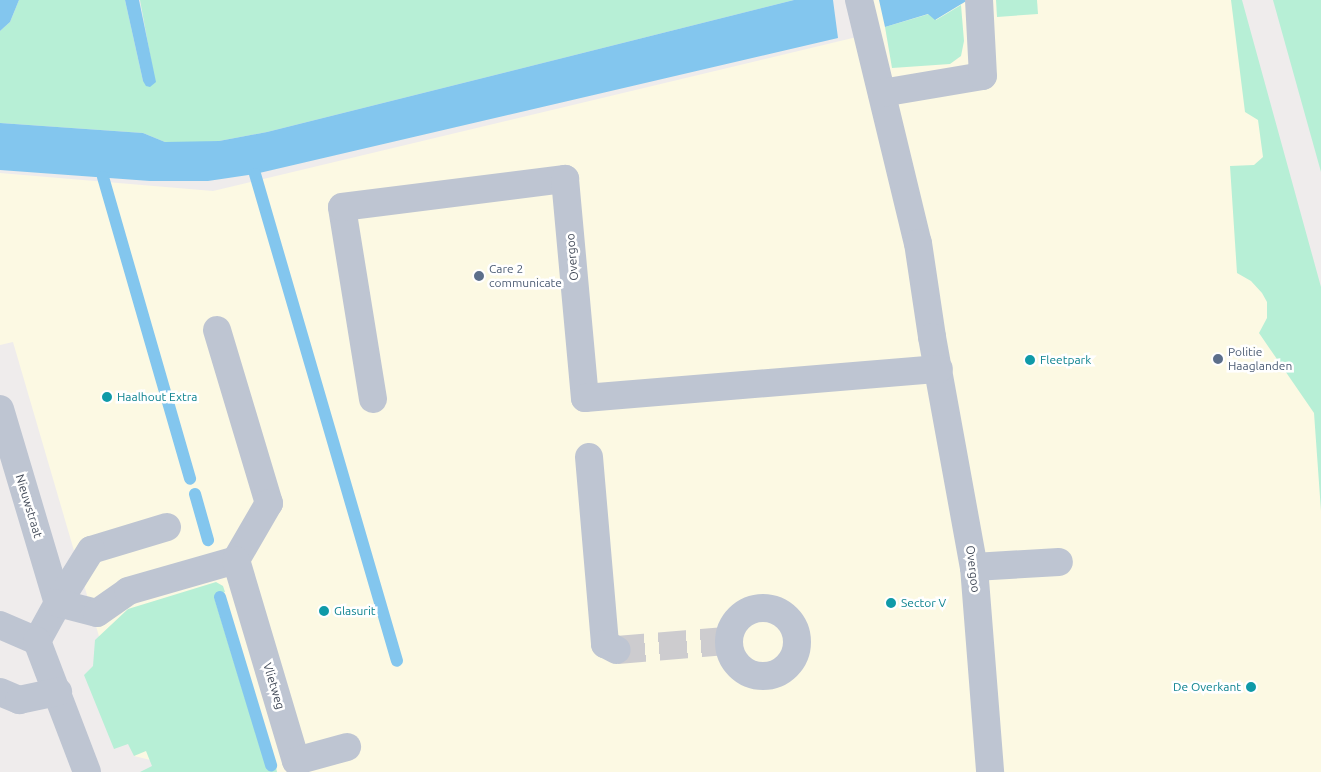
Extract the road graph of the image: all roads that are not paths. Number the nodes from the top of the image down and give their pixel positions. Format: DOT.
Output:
graph roads {
  1 [pos="859,0"];
  2 [pos="979,3"];
  3 [pos="882,93"];
  4 [pos="217,330"];
  5 [pos="939,369"];
  6 [pos="373,399"];
  7 [pos="0,409"];
  8 [pos="589,457"];
  9 [pos="167,527"];
  10 [pos="236,560"];
  11 [pos="1060,562"];
  12 [pos="974,566"];
  13 [pos="58,603"];
  14 [pos="0,625"];
  15 [pos="37,641"];
  16 [pos="617,650"];
  17 [pos="0,692"];
  18 [pos="58,692"];
  19 [pos="347,747"];
  20 [pos="87,772"];
  21 [pos="990,772"];
  1 -- 3 [label="street, Overgoo"];
  2 -- 3 [label="street"];
  3 -- 5 [label="street, Overgoo"];
  4 -- 10 [label="street"];
  5 -- 6 [label="street, Overgoo"];
  5 -- 12 [label="street, Overgoo"];
  7 -- 13 [label="street, Nieuwstraat"];
  8 -- 16 [label="street"];
  9 -- 13 [label="street"];
  10 -- 13 [label="street"];
  10 -- 19 [label="street, Vlietweg"];
  11 -- 12 [label="street"];
  12 -- 21 [label="street, Overgoo"];
  13 -- 15 [label="street"];
  14 -- 15 [label="street"];
  15 -- 18 [label="street"];
  17 -- 18 [label="street"];
  18 -- 20 [label="street"];
}
